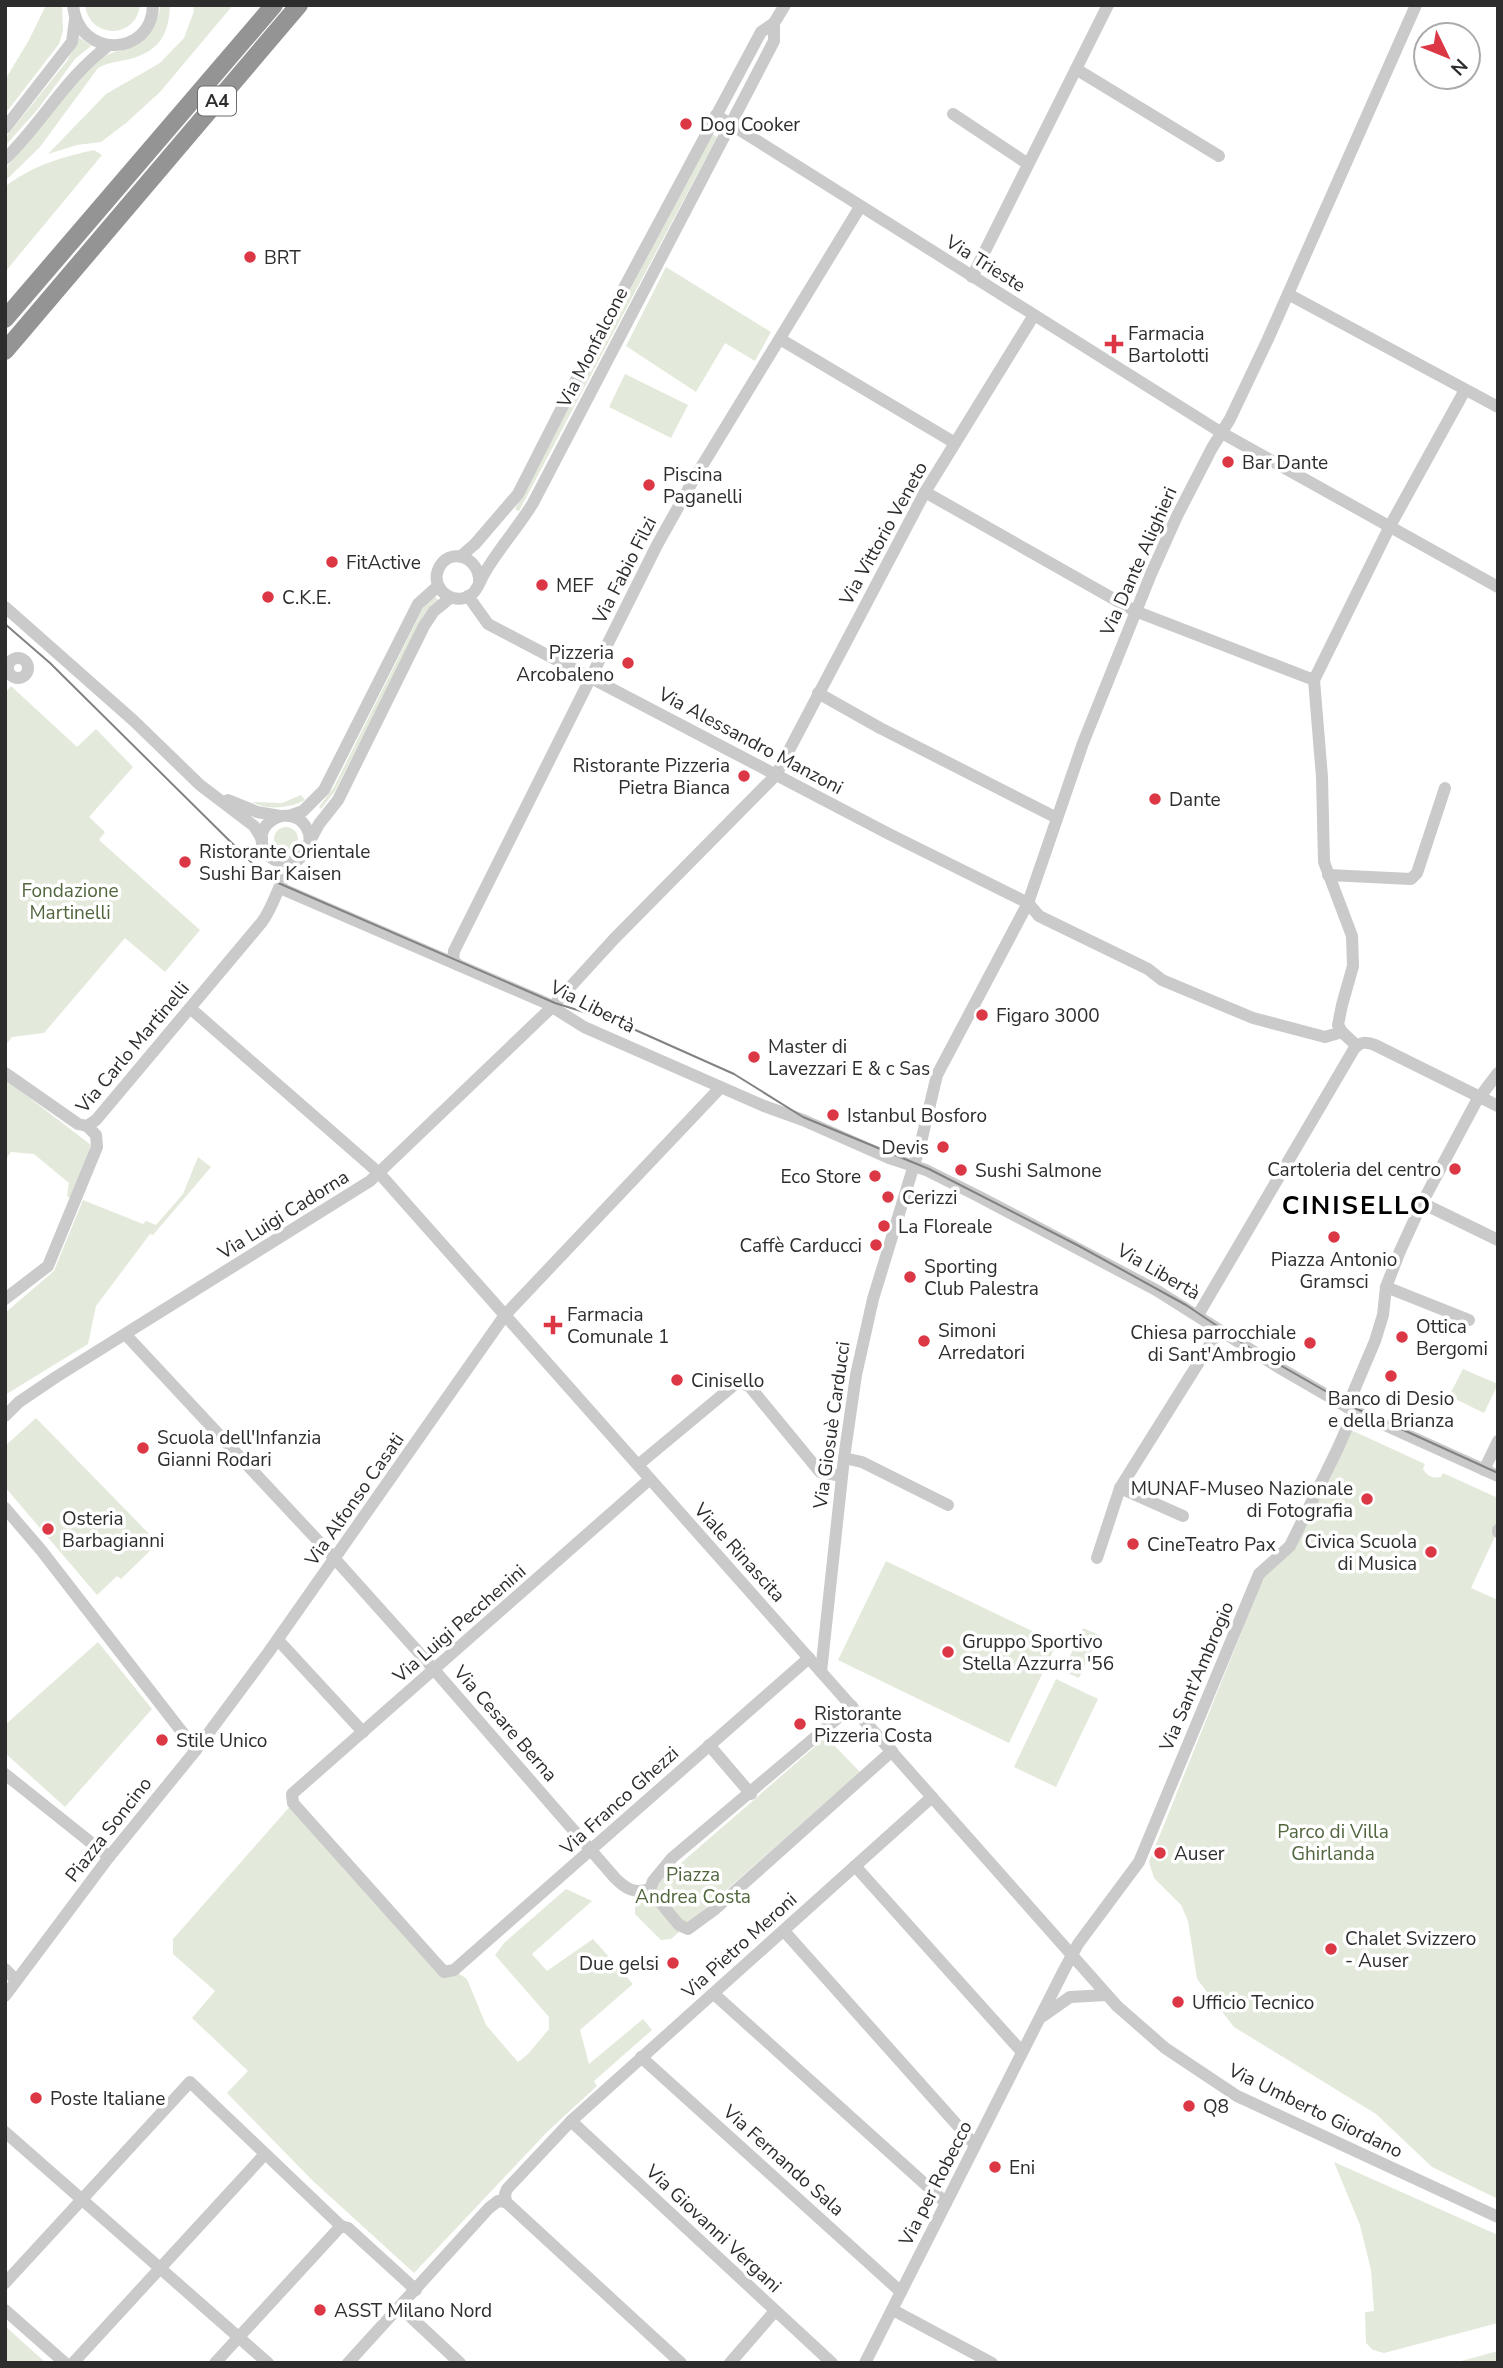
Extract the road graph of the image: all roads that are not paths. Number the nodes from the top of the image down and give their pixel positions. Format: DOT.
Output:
graph roads {
  1 [pos="153,5"];
  2 [pos="274,5"];
  3 [pos="299,5"];
  4 [pos="785,5"];
  5 [pos="1108,5"];
  6 [pos="1416,5"];
  7 [pos="74,12"];
  8 [pos="774,23"];
  9 [pos="108,46"];
  10 [pos="1076,69"];
  11 [pos="953,114"];
  12 [pos="716,115"];
  13 [pos="732,124"];
  14 [pos="5,128"];
  15 [pos="1219,156"];
  16 [pos="5,159"];
  17 [pos="1028,164"];
  18 [pos="860,207"];
  19 [pos="972,276"];
  20 [pos="1288,294"];
  21 [pos="1034,315"];
  22 [pos="5,319"];
  23 [pos="780,339"];
  24 [pos="5,351"];
  25 [pos="1465,390"];
  26 [pos="1498,407"];
  27 [pos="1222,433"];
  28 [pos="956,443"];
  29 [pos="925,492"];
  30 [pos="1390,526"];
  31 [pos="461,556"];
  32 [pos="479,583"];
  33 [pos="438,586"];
  34 [pos="1498,587"];
  35 [pos="468,596"];
  36 [pos="450,598"];
  37 [pos="5,607"];
  38 [pos="1135,611"];
  39 [pos="591,679"];
  40 [pos="1314,680"];
  41 [pos="818,693"];
  42 [pos="776,775"];
  43 [pos="1445,788"];
  44 [pos="205,789"];
  45 [pos="284,816"];
  46 [pos="1057,818"];
  47 [pos="262,839"];
  48 [pos="309,847"];
  49 [pos="298,860"];
  50 [pos="1328,875"];
  51 [pos="280,888"];
  52 [pos="1028,903"];
  53 [pos="458,965"];
  54 [pos="552,1006"];
  55 [pos="190,1008"];
  56 [pos="1342,1032"];
  57 [pos="1357,1046"];
  58 [pos="5,1073"];
  59 [pos="1498,1073"];
  60 [pos="720,1088"];
  61 [pos="1480,1097"];
  62 [pos="1498,1106"];
  63 [pos="87,1126"];
  64 [pos="913,1166"];
  65 [pos="379,1173"];
  66 [pos="1422,1203"];
  67 [pos="1498,1240"];
  68 [pos="1386,1287"];
  69 [pos="5,1299"];
  70 [pos="505,1315"];
  71 [pos="1198,1315"];
  72 [pos="1469,1320"];
  73 [pos="1219,1330"];
  74 [pos="126,1335"];
  75 [pos="19,1402"];
  76 [pos="5,1409"];
  77 [pos="1351,1409"];
  78 [pos="5,1416"];
  79 [pos="1498,1441"];
  80 [pos="844,1458"];
  81 [pos="638,1465"];
  82 [pos="1484,1470"];
  83 [pos="842,1476"];
  84 [pos="1498,1476"];
  85 [pos="650,1479"];
  86 [pos="1120,1488"];
  87 [pos="948,1505"];
  88 [pos="5,1508"];
  89 [pos="1183,1516"];
  90 [pos="1097,1558"];
  91 [pos="335,1559"];
  92 [pos="278,1640"];
  93 [pos="809,1658"];
  94 [pos="435,1670"];
  95 [pos="821,1671"];
  96 [pos="231,1703"];
  97 [pos="852,1706"];
  98 [pos="363,1732"];
  99 [pos="709,1745"];
  100 [pos="196,1750"];
  101 [pos="892,1751"];
  102 [pos="5,1774"];
  103 [pos="751,1794"];
  104 [pos="932,1797"];
  105 [pos="591,1851"];
  106 [pos="109,1857"];
  107 [pos="855,1866"];
  108 [pos="650,1889"];
  109 [pos="783,1931"];
  110 [pos="1072,1956"];
  111 [pos="5,1969"];
  112 [pos="454,1970"];
  113 [pos="16,1980"];
  114 [pos="713,1994"];
  115 [pos="1107,1995"];
  116 [pos="5,1996"];
  117 [pos="1038,2020"];
  118 [pos="1022,2052"];
  119 [pos="641,2057"];
  120 [pos="571,2121"];
  121 [pos="5,2132"];
  122 [pos="975,2145"];
  123 [pos="265,2154"];
  124 [pos="83,2199"];
  125 [pos="506,2202"];
  126 [pos="946,2203"];
  127 [pos="1498,2217"];
  128 [pos="341,2226"];
  129 [pos="161,2268"];
  130 [pos="5,2283"];
  131 [pos="416,2290"];
  132 [pos="901,2292"];
  133 [pos="400,2307"];
  134 [pos="893,2309"];
  135 [pos="5,2310"];
  136 [pos="775,2311"];
  137 [pos="239,2337"];
  138 [pos="65,2363"];
  139 [pos="73,2363"];
  140 [pos="215,2363"];
  141 [pos="268,2363"];
  142 [pos="348,2363"];
  143 [pos="460,2363"];
  144 [pos="681,2363"];
  145 [pos="730,2363"];
  146 [pos="832,2363"];
  147 [pos="865,2363"];
  148 [pos="992,2363"];
  1 -- 9 [label="street"];
  2 -- 22 [label="highway, A4"];
  3 -- 24 [label="highway, A4"];
  4 -- 8 [label="street"];
  5 -- 10 [label="street"];
  6 -- 20 [label="street, Via Dante Alighieri"];
  7 -- 9 [label="street"];
  7 -- 14 [label="street"];
  8 -- 12 [label="street, Via Monfalcone"];
  8 -- 13 [label="street, Via Monfalcone"];
  9 -- 16 [label="street"];
  10 -- 15 [label="street"];
  10 -- 17 [label="street"];
  11 -- 17 [label="street"];
  12 -- 13 [label="street, Via Trieste"];
  12 -- 31 [label="street, Via Monfalcone"];
  13 -- 18 [label="street, Via Trieste"];
  13 -- 32 [label="street, Via Monfalcone"];
  17 -- 19 [label="street"];
  18 -- 19 [label="street, Via Trieste"];
  18 -- 23 [label="street, Via Fabio Filzi"];
  19 -- 21 [label="street, Via Trieste"];
  20 -- 25 [label="street"];
  20 -- 27 [label="street, Via Dante Alighieri"];
  21 -- 27 [label="street, Via Trieste"];
  21 -- 28 [label="street, Via Vittorio Veneto"];
  23 -- 28 [label="street"];
  23 -- 39 [label="street, Via Fabio Filzi"];
  25 -- 26 [label="street"];
  25 -- 30 [label="street"];
  27 -- 30 [label="street, Via Trieste"];
  27 -- 38 [label="street, Via Dante Alighieri"];
  28 -- 29 [label="street, Via Vittorio Veneto"];
  29 -- 38 [label="street"];
  29 -- 41 [label="street, Via Vittorio Veneto"];
  30 -- 34 [label="street, Via Trieste"];
  30 -- 40 [label="street"];
  31 -- 32 [label="street"];
  31 -- 33 [label="street"];
  32 -- 35 [label="street"];
  33 -- 36 [label="street"];
  33 -- 45 [label="street"];
  35 -- 36 [label="street"];
  35 -- 39 [label="street, Via Alessandro Manzoni"];
  36 -- 48 [label="street"];
  37 -- 44 [label="street"];
  38 -- 40 [label="street"];
  38 -- 46 [label="street, Via Dante Alighieri"];
  39 -- 42 [label="street, Via Alessandro Manzoni"];
  39 -- 53 [label="street, Via Fabio Filzi"];
  40 -- 50 [label="street"];
  41 -- 42 [label="street, Via Vittorio Veneto"];
  41 -- 46 [label="street"];
  42 -- 52 [label="street, Via Alessandro Manzoni"];
  42 -- 54 [label="street, Via Luigi Cadorna"];
  43 -- 50 [label="street"];
  44 -- 45 [label="street"];
  44 -- 47 [label="street"];
  45 -- 47 [label="street"];
  45 -- 48 [label="street"];
  46 -- 52 [label="street, Via Dante Alighieri"];
  47 -- 49 [label="street"];
  48 -- 49 [label="street"];
  49 -- 51 [label="street, Via Carlo Martinelli"];
  50 -- 56 [label="street"];
  51 -- 53 [label="street, Via Libertà"];
  51 -- 55 [label="street, Via Carlo Martinelli"];
  52 -- 56 [label="street, Via Alessandro Manzoni"];
  52 -- 64 [label="street, Via Dante Alighieri"];
  53 -- 54 [label="street, Via Libertà"];
  54 -- 60 [label="street, Via Libertà"];
  54 -- 65 [label="street, Via Luigi Cadorna"];
  55 -- 63 [label="street, Via Carlo Martinelli"];
  55 -- 65 [label="street, Viale Rinascita"];
  56 -- 57 [label="street"];
  57 -- 61 [label="street"];
  57 -- 71 [label="street"];
  58 -- 63 [label="street"];
  59 -- 61 [label="street"];
  60 -- 64 [label="street, Via Libertà"];
  60 -- 70 [label="street, Via Alfonso Casati"];
  61 -- 62 [label="street"];
  61 -- 66 [label="street"];
  63 -- 69 [label="street, Via Carlo Martinelli"];
  64 -- 71 [label="street, Via Libertà"];
  64 -- 80 [label="street, Via Giosuè Carducci"];
  65 -- 70 [label="street, Viale Rinascita"];
  65 -- 74 [label="street, Via Luigi Cadorna"];
  66 -- 67 [label="street"];
  66 -- 68 [label="street"];
  68 -- 72 [label="street"];
  68 -- 77 [label="street, Via Sant'Ambrogio"];
  70 -- 81 [label="street, Viale Rinascita"];
  70 -- 91 [label="street, Via Alfonso Casati"];
  71 -- 73 [label="street, Via Libertà"];
  73 -- 77 [label="street, Via Libertà"];
  73 -- 86 [label="street"];
  74 -- 75 [label="street, Via Luigi Cadorna"];
  74 -- 91 [label="street, Via Cesare Berna"];
  75 -- 76 [label="street"];
  75 -- 78 [label="street, Via Luigi Cadorna"];
  77 -- 82 [label="street, Via Libertà"];
  77 -- 110 [label="street, Via Sant'Ambrogio"];
  79 -- 82 [label="street"];
  80 -- 83 [label="street, Via Giosuè Carducci"];
  80 -- 87 [label="street"];
  81 -- 83 [label="street"];
  81 -- 85 [label="street, Viale Rinascita"];
  82 -- 84 [label="street, Via Libertà"];
  83 -- 95 [label="street, Via Giosuè Carducci"];
  85 -- 93 [label="street, Viale Rinascita"];
  85 -- 94 [label="street, Via Luigi Pecchenini"];
  86 -- 89 [label="street"];
  86 -- 90 [label="street"];
  88 -- 100 [label="street"];
  91 -- 92 [label="street, Via Alfonso Casati"];
  91 -- 94 [label="street, Via Cesare Berna"];
  92 -- 96 [label="street, Via Alfonso Casati"];
  92 -- 98 [label="street"];
  93 -- 95 [label="street, Viale Rinascita"];
  93 -- 99 [label="street, Via Franco Ghezzi"];
  94 -- 98 [label="street, Via Luigi Pecchenini"];
  94 -- 105 [label="street, Via Cesare Berna"];
  95 -- 97 [label="street, Viale Rinascita"];
  96 -- 100 [label="street, Piazza Soncino"];
  97 -- 101 [label="street, Viale Rinascita"];
  97 -- 103 [label="street"];
  98 -- 112 [label="street, Via Luigi Pecchenini"];
  99 -- 103 [label="street"];
  99 -- 105 [label="street, Via Franco Ghezzi"];
  100 -- 106 [label="street, Piazza Soncino"];
  101 -- 104 [label="street, Viale Rinascita"];
  101 -- 108 [label="street"];
  102 -- 106 [label="street"];
  103 -- 108 [label="street"];
  104 -- 107 [label="street, Via Pietro Meroni"];
  104 -- 110 [label="street, Viale Rinascita"];
  105 -- 108 [label="street"];
  105 -- 112 [label="street, Via Franco Ghezzi"];
  106 -- 113 [label="street, Piazza Soncino"];
  107 -- 109 [label="street, Via Pietro Meroni"];
  107 -- 118 [label="street"];
  109 -- 114 [label="street, Via Pietro Meroni"];
  109 -- 122 [label="street"];
  110 -- 115 [label="street, Via Umberto Giordano"];
  110 -- 117 [label="street, Via per Robecco"];
  111 -- 113 [label="street"];
  113 -- 116 [label="street, Piazza Soncino"];
  114 -- 119 [label="street, Via Pietro Meroni"];
  114 -- 126 [label="street"];
  115 -- 117 [label="street, Via per Robecco"];
  115 -- 127 [label="street, Via Umberto Giordano"];
  117 -- 118 [label="street, Via per Robecco"];
  118 -- 122 [label="street, Via per Robecco"];
  119 -- 120 [label="street, Via Pietro Meroni"];
  119 -- 132 [label="street, Via Fernando Sala"];
  120 -- 125 [label="street, Via Pietro Meroni"];
  120 -- 136 [label="street, Via Giovanni Vergani"];
  121 -- 124 [label="street"];
  122 -- 126 [label="street, Via per Robecco"];
  123 -- 124 [label="street"];
  123 -- 128 [label="street"];
  123 -- 129 [label="street"];
  124 -- 129 [label="street"];
  124 -- 130 [label="street"];
  125 -- 131 [label="street"];
  125 -- 144 [label="street"];
  126 -- 132 [label="street, Via per Robecco"];
  128 -- 131 [label="street"];
  128 -- 137 [label="street"];
  129 -- 137 [label="street"];
  129 -- 139 [label="street"];
  131 -- 133 [label="street"];
  132 -- 134 [label="street, Via per Robecco"];
  133 -- 142 [label="street"];
  133 -- 143 [label="street"];
  134 -- 147 [label="street, Via per Robecco"];
  134 -- 148 [label="street"];
  135 -- 138 [label="street"];
  136 -- 145 [label="street"];
  136 -- 146 [label="street, Via Giovanni Vergani"];
  137 -- 140 [label="street"];
  137 -- 141 [label="street"];
}
